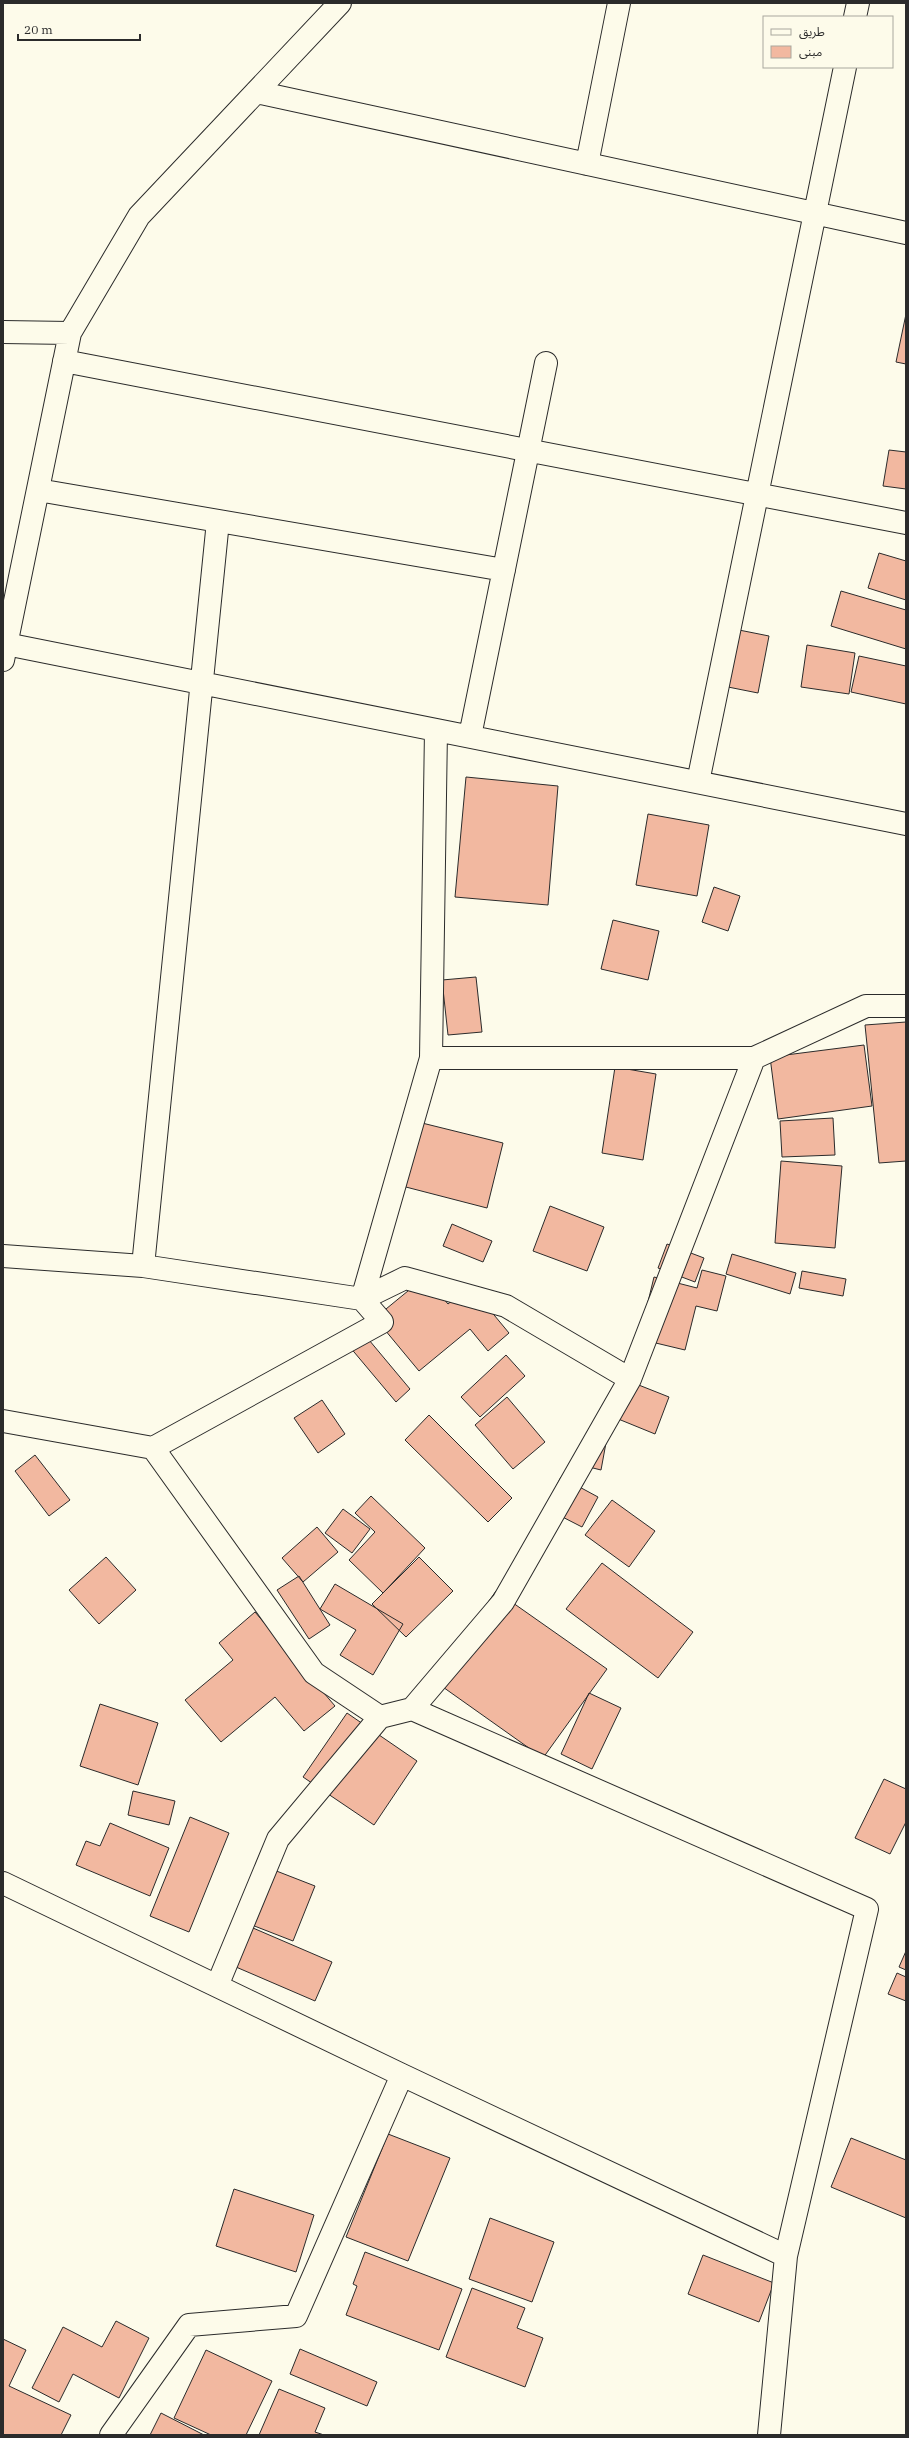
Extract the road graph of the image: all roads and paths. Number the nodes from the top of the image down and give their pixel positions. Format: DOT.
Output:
graph roads {
  1 [pos="340,3"];
  2 [pos="619,3"];
  3 [pos="858,3"];
  4 [pos="855,16"];
  5 [pos="845,68"];
  6 [pos="256,92"];
  7 [pos="587,164"];
  8 [pos="815,214"];
  9 [pos="906,233"];
  10 [pos="3,332"];
  11 [pos="70,333"];
  12 [pos="64,361"];
  13 [pos="546,363"];
  14 [pos="528,450"];
  15 [pos="38,490"];
  16 [pos="757,494"];
  17 [pos="218,521"];
  18 [pos="906,523"];
  19 [pos="504,570"];
  20 [pos="5,652"];
  21 [pos="200,683"];
  22 [pos="436,730"];
  23 [pos="470,736"];
  24 [pos="698,782"];
  25 [pos="906,824"];
  26 [pos="906,1006"];
  27 [pos="431,1058"];
  28 [pos="754,1058"];
  29 [pos="3,1256"];
  30 [pos="143,1266"];
  31 [pos="362,1299"];
  32 [pos="630,1379"];
  33 [pos="3,1421"];
  34 [pos="153,1448"];
  35 [pos="412,1709"];
  36 [pos="380,1717"];
  37 [pos="3,1883"];
  38 [pos="217,1986"];
  39 [pos="402,2075"];
  40 [pos="786,2256"];
  41 [pos="111,2435"];
  42 [pos="769,2435"];
  1 -- 6 [label="street"];
  2 -- 7 [label="street"];
  3 -- 4 [label="street"];
  5 -- 8 [label="street"];
  6 -- 7 [label="street"];
  6 -- 11 [label="street"];
  7 -- 8 [label="street"];
  8 -- 9 [label="street"];
  8 -- 16 [label="street"];
  10 -- 11 [label="street"];
  11 -- 12 [label="street"];
  12 -- 14 [label="street"];
  12 -- 15 [label="street"];
  13 -- 14 [label="street"];
  14 -- 16 [label="street"];
  14 -- 19 [label="street"];
  15 -- 17 [label="street"];
  15 -- 20 [label="street"];
  16 -- 18 [label="street"];
  16 -- 24 [label="street"];
  17 -- 19 [label="street"];
  17 -- 21 [label="street"];
  19 -- 23 [label="street"];
  20 -- 21 [label="street"];
  21 -- 22 [label="street"];
  21 -- 30 [label="street"];
  22 -- 23 [label="street"];
  22 -- 27 [label="street"];
  23 -- 24 [label="street"];
  24 -- 25 [label="street"];
  26 -- 28 [label="street"];
  27 -- 28 [label="street"];
  27 -- 31 [label="street"];
  28 -- 32 [label="street"];
  29 -- 30 [label="street"];
  30 -- 31 [label="street"];
  31 -- 32 [label="street"];
  31 -- 34 [label="street"];
  32 -- 35 [label="street"];
  33 -- 34 [label="street"];
  34 -- 36 [label="street"];
  35 -- 36 [label="street"];
  35 -- 40 [label="street"];
  36 -- 38 [label="street"];
  37 -- 38 [label="street"];
  38 -- 39 [label="street"];
  39 -- 40 [label="street"];
  39 -- 41 [label="street"];
  40 -- 42 [label="street"];
}
